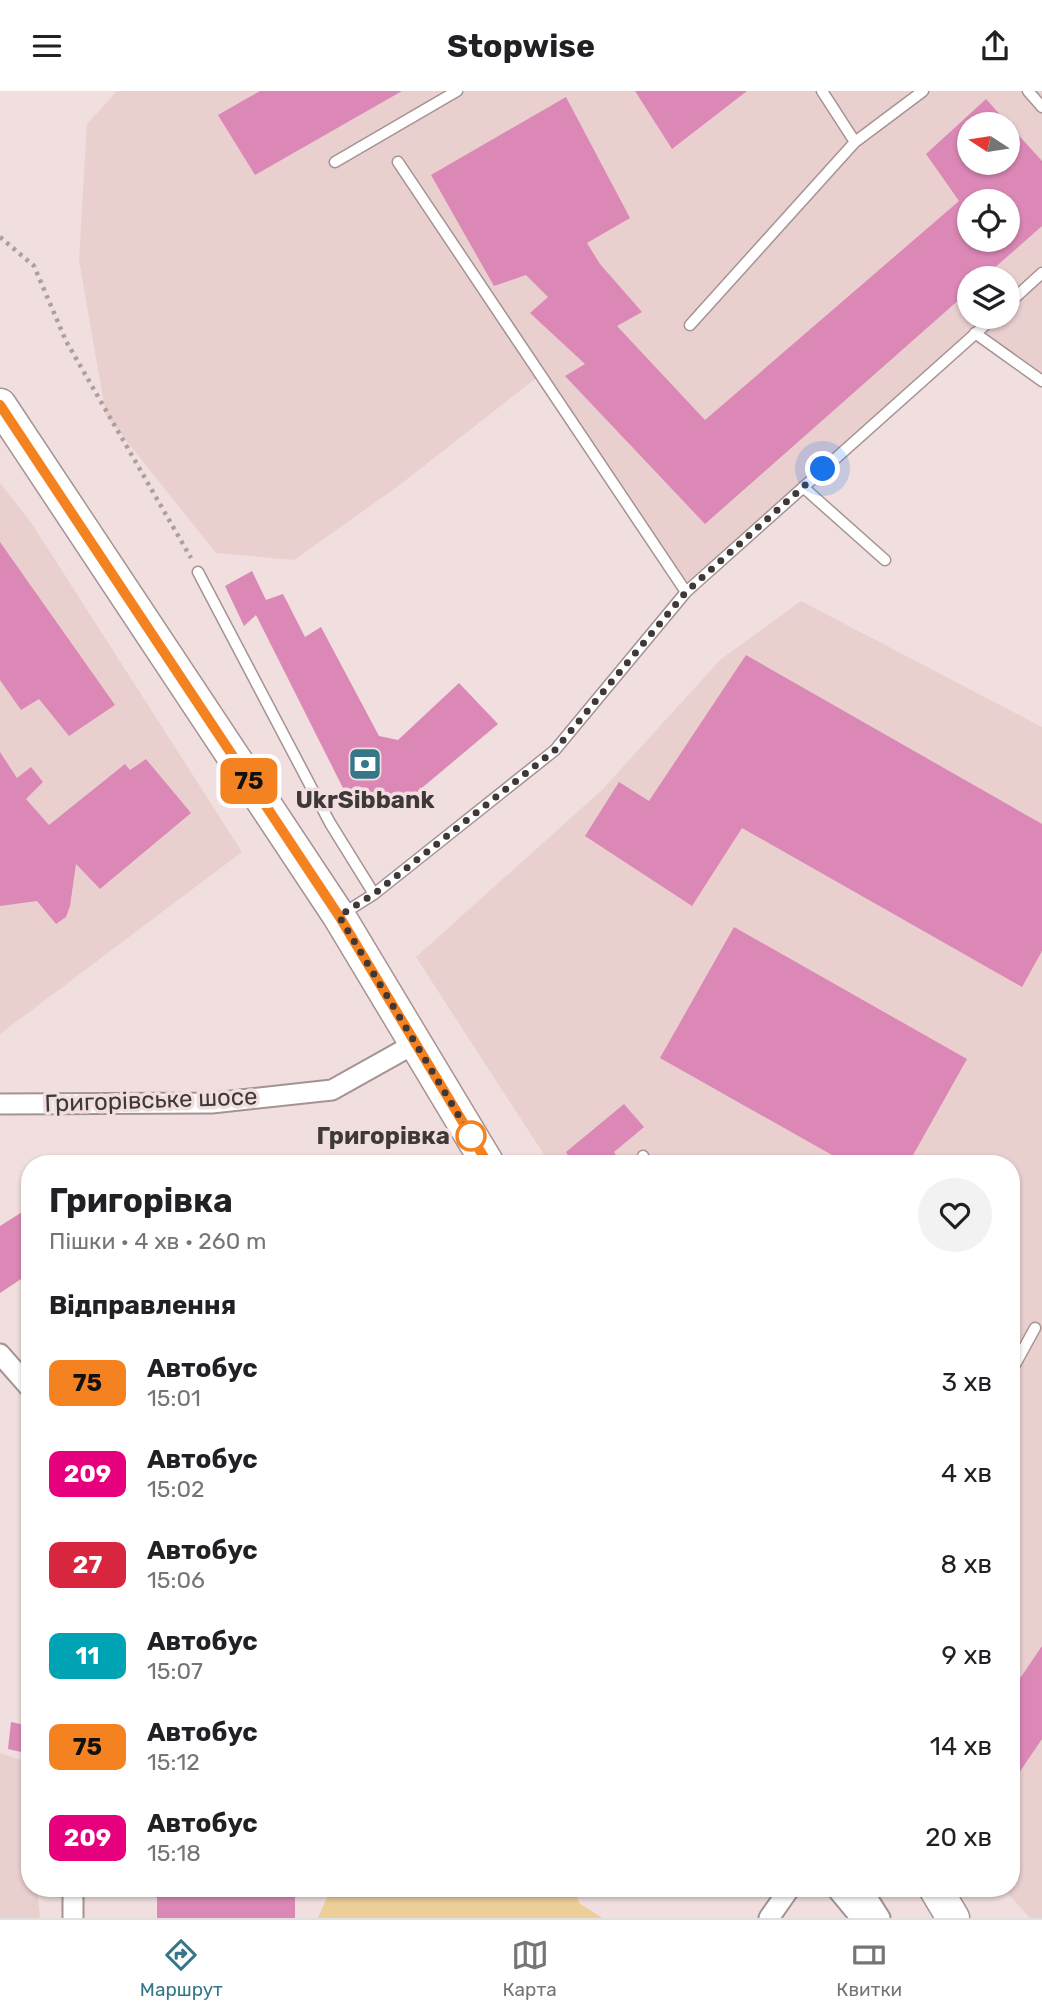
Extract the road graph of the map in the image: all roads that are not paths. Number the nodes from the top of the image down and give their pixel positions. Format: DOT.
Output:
graph roads {
  1 [pos="457,91"];
  2 [pos="822,91"];
  3 [pos="923,91"];
  4 [pos="1028,91"];
  5 [pos="1040,102"];
  6 [pos="855,142"];
  7 [pos="335,162"];
  8 [pos="398,162"];
  9 [pos="1042,273"];
  10 [pos="1020,293"];
  11 [pos="690,325"];
  12 [pos="980,329"];
  13 [pos="975,333"];
  14 [pos="1042,381"];
  15 [pos="0,405"];
  16 [pos="803,487"];
  17 [pos="885,560"];
  18 [pos="198,572"];
  19 [pos="686,592"];
  20 [pos="374,894"];
  21 [pos="339,916"];
  22 [pos="416,1043"];
  23 [pos="0,1104"];
  24 [pos="483,1155"];
  25 [pos="1035,1328"];
  26 [pos="0,1355"];
  27 [pos="1020,1355"];
  28 [pos="21,1378"];
  29 [pos="73,1897"];
  30 [pos="784,1897"];
  31 [pos="844,1897"];
  32 [pos="867,1897"];
  33 [pos="940,1897"];
  34 [pos="73,1918"];
  35 [pos="769,1918"];
  36 [pos="861,1918"];
  37 [pos="880,1918"];
  38 [pos="953,1918"];
  1 -- 7 [label="lane"];
  2 -- 6 [label="lane"];
  3 -- 6 [label="lane"];
  4 -- 5 [label="lane"];
  6 -- 11 [label="lane"];
  8 -- 19 [label="lane"];
  9 -- 10 [label="lane"];
  12 -- 13 [label="lane"];
  13 -- 14 [label="lane"];
  13 -- 16 [label="lane"];
  15 -- 21 [label="main road"];
  16 -- 17 [label="lane"];
  16 -- 19 [label="lane"];
  18 -- 20 [label="lane"];
  19 -- 20 [label="lane"];
  20 -- 21 [label="lane"];
  21 -- 22 [label="main road"];
  22 -- 23 [label="street, Григорівське шосе"];
  22 -- 24 [label="main road"];
  25 -- 27 [label="lane"];
  26 -- 28 [label="street"];
  29 -- 34 [label="street"];
  30 -- 35 [label="street"];
  31 -- 36 [label="street"];
  32 -- 37 [label="street"];
  33 -- 38 [label="main road"];
}
